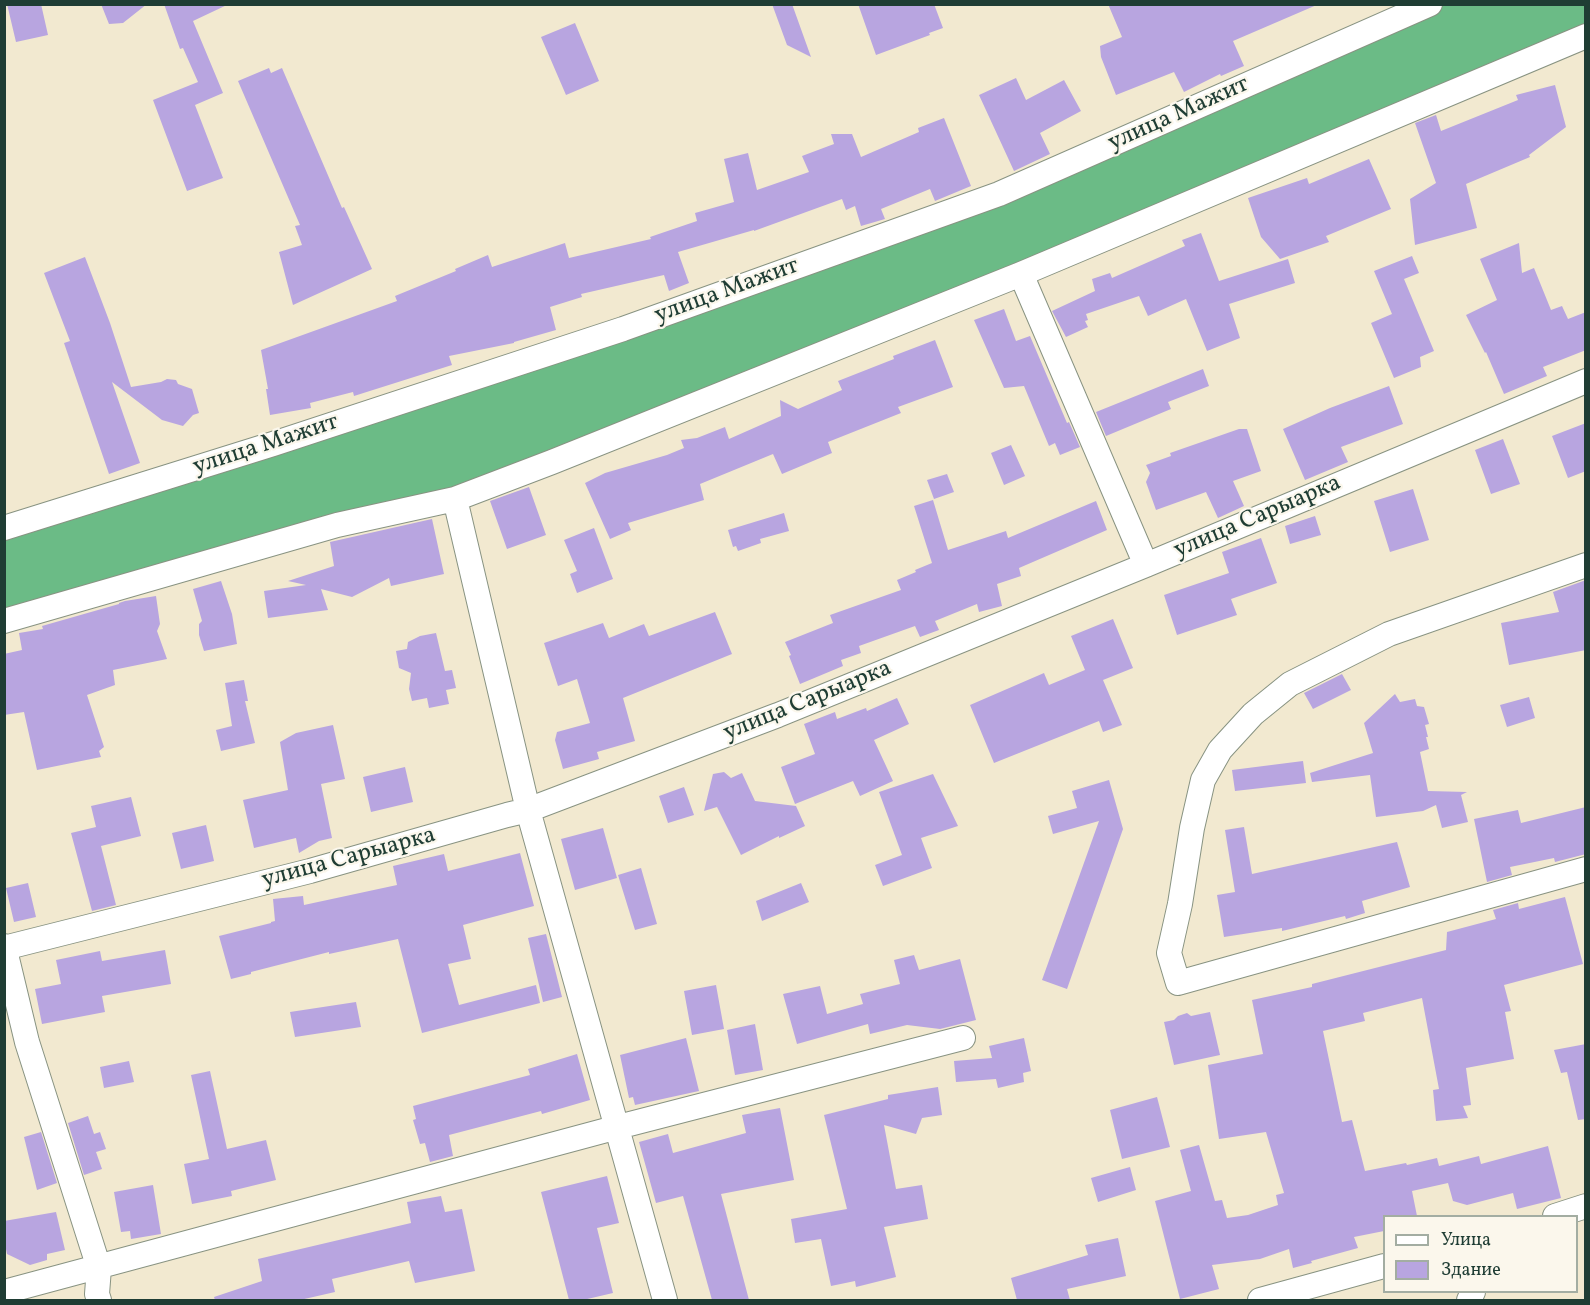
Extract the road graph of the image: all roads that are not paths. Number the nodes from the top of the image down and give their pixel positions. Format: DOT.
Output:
graph roads {
  1 [pos="1430,4"];
  2 [pos="1586,36"];
  3 [pos="1021,274"];
  4 [pos="1586,381"];
  5 [pos="455,499"];
  6 [pos="4,528"];
  7 [pos="1146,565"];
  8 [pos="1586,565"];
  9 [pos="4,621"];
  10 [pos="528,810"];
  11 [pos="1586,869"];
  12 [pos="5,947"];
  13 [pos="963,1038"];
  14 [pos="618,1127"];
  15 [pos="1586,1206"];
  16 [pos="1558,1215"];
  17 [pos="1383,1266"];
  18 [pos="99,1268"];
  19 [pos="4,1292"];
  20 [pos="99,1300"];
  21 [pos="665,1300"];
  22 [pos="1260,1300"];
  1 -- 6 [label="street, улица Мажит"];
  2 -- 3 [label="street"];
  3 -- 5 [label="street"];
  3 -- 7 [label="street"];
  4 -- 7 [label="street, улица Сарыарка"];
  5 -- 9 [label="street"];
  5 -- 10 [label="street"];
  7 -- 10 [label="street, улица Сарыарка"];
  8 -- 11 [label="street"];
  10 -- 12 [label="street, улица Сарыарка"];
  10 -- 14 [label="street"];
  12 -- 18 [label="street"];
  13 -- 14 [label="street"];
  14 -- 18 [label="street"];
  14 -- 21 [label="street"];
  15 -- 16 [label="street"];
  17 -- 22 [label="street"];
  18 -- 19 [label="street"];
  18 -- 20 [label="street"];
}
